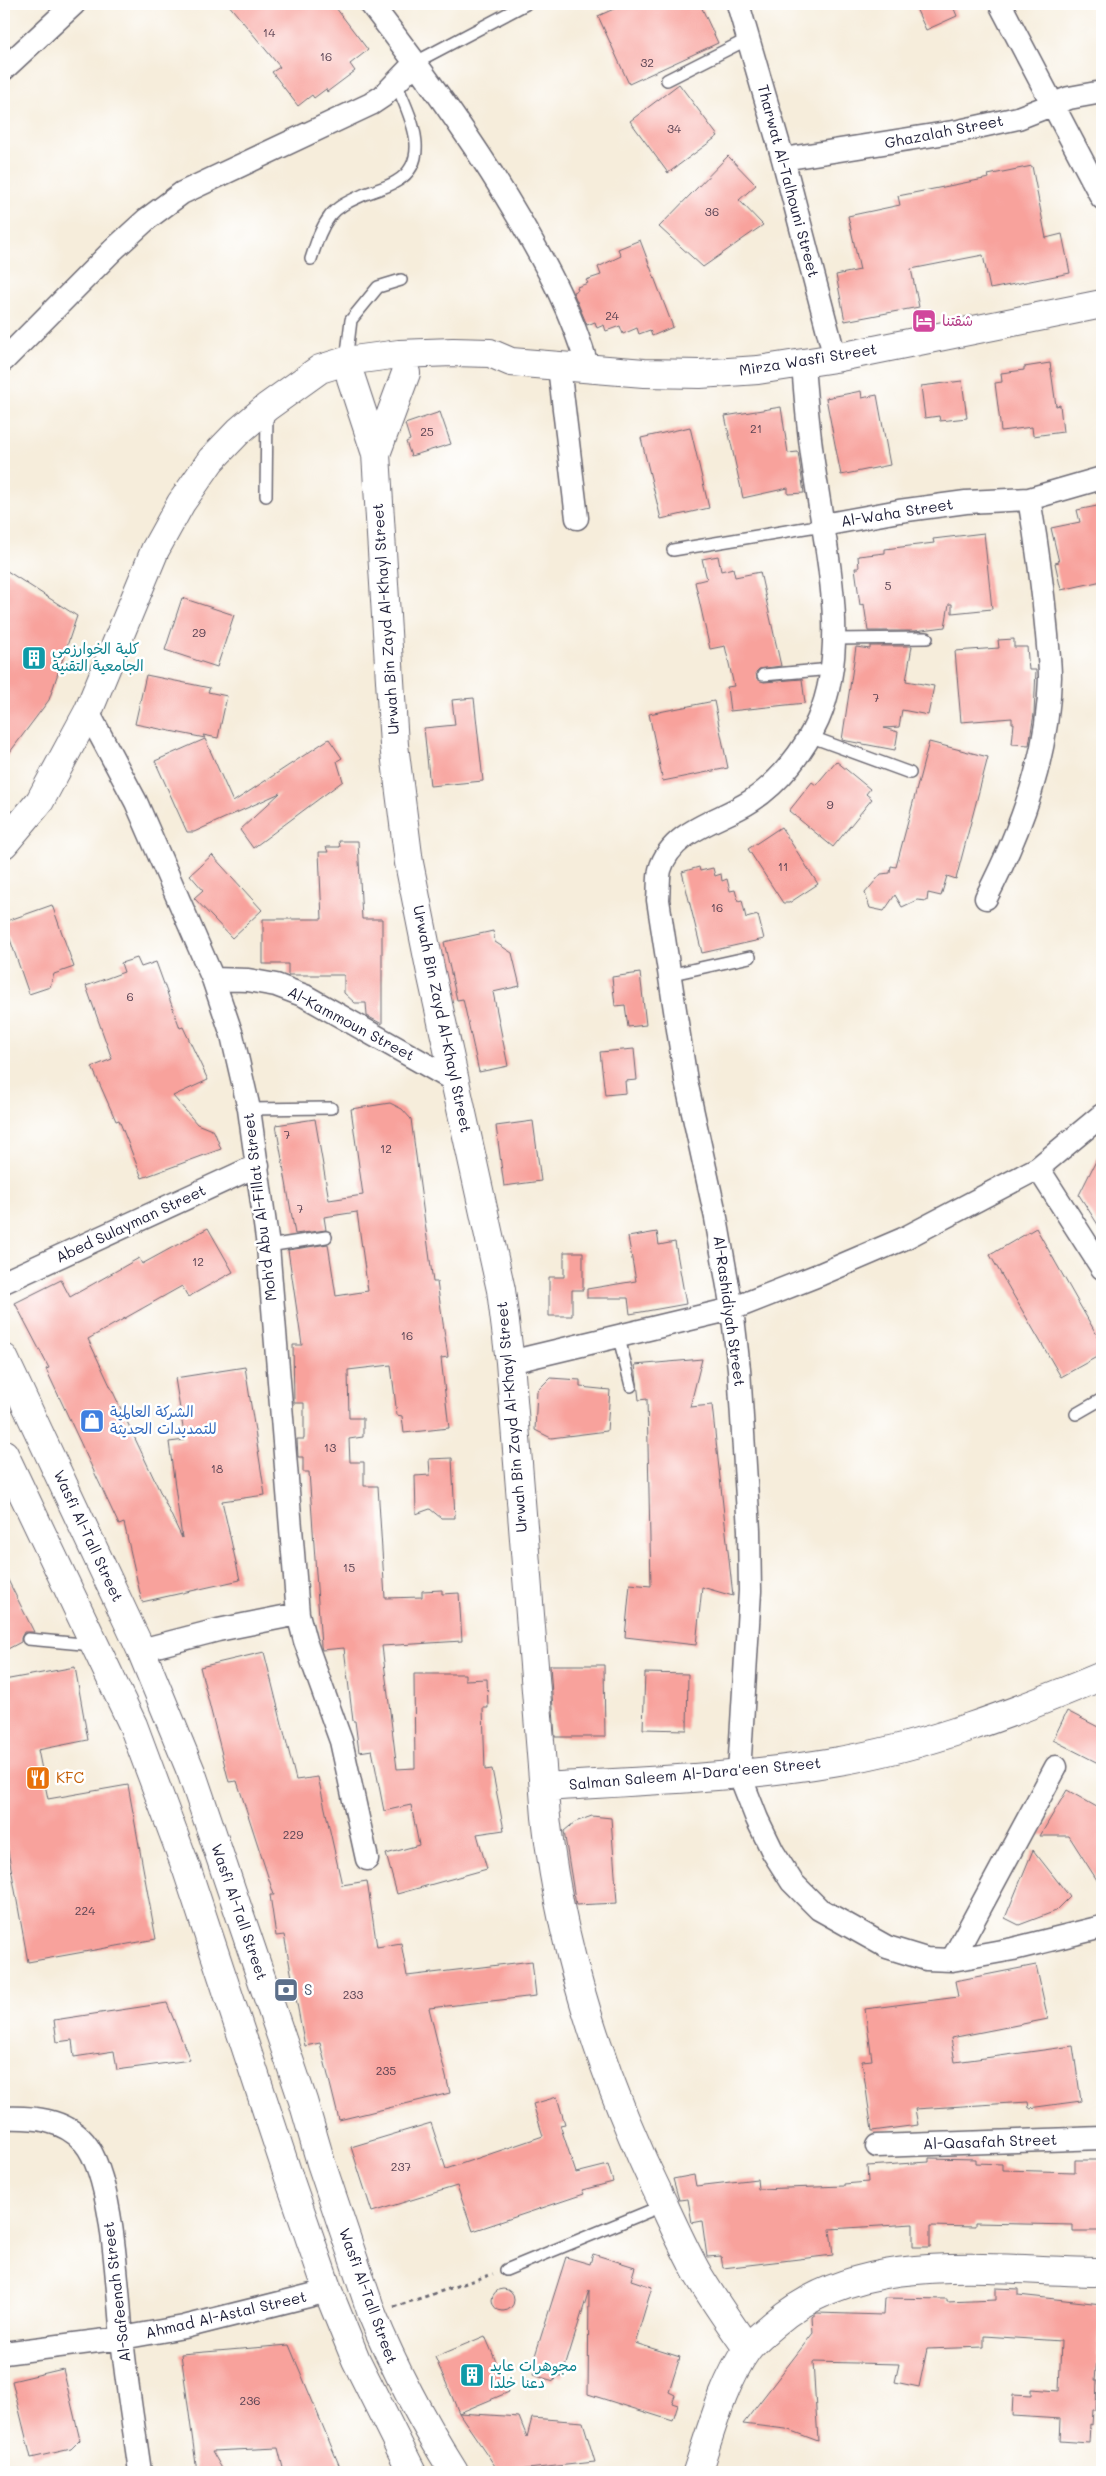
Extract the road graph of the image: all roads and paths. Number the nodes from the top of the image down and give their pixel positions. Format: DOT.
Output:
graph roads {
  1 [pos="74,4"];
  2 [pos="371,4"];
  3 [pos="526,4"];
  4 [pos="738,4"];
  5 [pos="1000,4"];
  6 [pos="748,39"];
  7 [pos="416,62"];
  8 [pos="4,69"];
  9 [pos="667,80"];
  10 [pos="396,83"];
  11 [pos="1102,92"];
  12 [pos="1054,104"];
  13 [pos="783,159"];
  14 [pos="1102,198"];
  15 [pos="312,259"];
  16 [pos="402,280"];
  17 [pos="1102,304"];
  18 [pos="835,358"];
  19 [pos="4,360"];
  20 [pos="511,362"];
  21 [pos="802,364"];
  22 [pos="559,367"];
  23 [pos="588,368"];
  24 [pos="348,369"];
  25 [pos="406,372"];
  26 [pos="267,407"];
  27 [pos="376,454"];
  28 [pos="1102,478"];
  29 [pos="266,496"];
  30 [pos="1030,498"];
  31 [pos="577,518"];
  32 [pos="823,525"];
  33 [pos="673,550"];
  34 [pos="927,638"];
  35 [pos="833,639"];
  36 [pos="832,669"];
  37 [pos="763,675"];
  38 [pos="88,712"];
  39 [pos="809,736"];
  40 [pos="61,761"];
  41 [pos="910,773"];
  42 [pos="4,817"];
  43 [pos="4,844"];
  44 [pos="667,854"];
  45 [pos="986,898"];
  46 [pos="750,957"];
  47 [pos="668,975"];
  48 [pos="213,979"];
  49 [pos="455,1081"];
  50 [pos="331,1108"];
  51 [pos="249,1109"];
  52 [pos="1102,1115"];
  53 [pos="258,1166"];
  54 [pos="1038,1168"];
  55 [pos="326,1237"];
  56 [pos="268,1246"];
  57 [pos="1102,1268"];
  58 [pos="4,1282"];
  59 [pos="732,1309"];
  60 [pos="618,1334"];
  61 [pos="4,1358"];
  62 [pos="510,1362"];
  63 [pos="631,1386"];
  64 [pos="1102,1399"];
  65 [pos="1076,1414"];
  66 [pos="5,1462"];
  67 [pos="298,1614"];
  68 [pos="28,1638"];
  69 [pos="95,1645"];
  70 [pos="141,1650"];
  71 [pos="1102,1676"];
  72 [pos="1056,1767"];
  73 [pos="738,1773"];
  74 [pos="544,1787"];
  75 [pos="367,1859"];
  76 [pos="1102,1927"];
  77 [pos="952,1960"];
  78 [pos="4,2118"];
  79 [pos="1102,2138"];
  80 [pos="877,2146"];
  81 [pos="664,2205"];
  82 [pos="506,2270"];
  83 [pos="1102,2272"];
  84 [pos="328,2291"];
  85 [pos="372,2314"];
  86 [pos="122,2338"];
  87 [pos="748,2348"];
  88 [pos="4,2353"];
  89 [pos="140,2472"];
  90 [pos="412,2472"];
  91 [pos="454,2472"];
  92 [pos="697,2472"];
  1 -- 8 [label="street"];
  2 -- 7 [label="street"];
  3 -- 7 [label="lane"];
  4 -- 6 [label="street, Tharwat Al-Talhouni Street"];
  5 -- 12 [label="street"];
  6 -- 9 [label="lane"];
  6 -- 13 [label="street, Tharwat Al-Talhouni Street"];
  7 -- 10 [label="street"];
  7 -- 23 [label="street"];
  10 -- 15 [label="lane"];
  10 -- 19 [label="street"];
  11 -- 12 [label="street, Ghazalah Street"];
  12 -- 13 [label="street, Ghazalah Street"];
  12 -- 14 [label="street"];
  13 -- 18 [label="street, Tharwat Al-Talhouni Street"];
  16 -- 24 [label="lane"];
  17 -- 18 [label="street, Mirza Wasfi Street"];
  18 -- 21 [label="street, Mirza Wasfi Street"];
  20 -- 22 [label="street, Mirza Wasfi Street"];
  20 -- 24 [label="street, Mirza Wasfi Street"];
  20 -- 25 [label="street, Mirza Wasfi Street"];
  21 -- 23 [label="street, Mirza Wasfi Street"];
  21 -- 32 [label="street"];
  22 -- 23 [label="street, Mirza Wasfi Street"];
  22 -- 31 [label="street"];
  24 -- 25 [label="street, Mirza Wasfi Street"];
  24 -- 26 [label="street, Mirza Wasfi Street"];
  24 -- 27 [label="street, Urwah Bin Zayd Al-Khayl Street"];
  25 -- 27 [label="street, Urwah Bin Zayd Al-Khayl Street"];
  26 -- 29 [label="lane"];
  26 -- 38 [label="street, Mirza Wasfi Street"];
  27 -- 49 [label="street, Urwah Bin Zayd Al-Khayl Street"];
  28 -- 30 [label="street, Al-Waha Street"];
  30 -- 32 [label="street, Al-Waha Street"];
  30 -- 45 [label="street"];
  32 -- 33 [label="lane"];
  32 -- 35 [label="street, Al-Waha Street"];
  34 -- 35 [label="lane"];
  35 -- 36 [label="street, Al-Waha Street"];
  36 -- 37 [label="lane"];
  36 -- 39 [label="street, Al-Waha Street"];
  38 -- 40 [label="street, Mirza Wasfi Street"];
  38 -- 48 [label="street, Moh'd Abu Al-Fillat Street"];
  39 -- 41 [label="lane"];
  39 -- 44 [label="street, Al-Waha Street"];
  40 -- 42 [label="street, Mirza Wasfi Street"];
  40 -- 43 [label="street, Mirza Wasfi Street"];
  44 -- 47 [label="street, Al-Rashidiyah Street"];
  46 -- 47 [label="lane"];
  47 -- 59 [label="street, Al-Rashidiyah Street"];
  48 -- 49 [label="street, Al-Kammoun Street"];
  48 -- 51 [label="street, Moh'd Abu Al-Fillat Street"];
  49 -- 62 [label="street, Urwah Bin Zayd Al-Khayl Street"];
  50 -- 51 [label="lane"];
  51 -- 53 [label="street, Moh'd Abu Al-Fillat Street"];
  52 -- 54 [label="street"];
  53 -- 56 [label="street, Moh'd Abu Al-Fillat Street"];
  53 -- 58 [label="street, Abed Sulayman Street"];
  54 -- 57 [label="street"];
  54 -- 59 [label="street"];
  55 -- 56 [label="lane"];
  56 -- 67 [label="street, Moh'd Abu Al-Fillat Street"];
  59 -- 60 [label="street"];
  59 -- 73 [label="street, Al-Rashidiyah Street"];
  60 -- 62 [label="street"];
  60 -- 63 [label="lane"];
  61 -- 70 [label="street, Wasfi Al-Tall Street"];
  62 -- 74 [label="street, Urwah Bin Zayd Al-Khayl Street"];
  64 -- 65 [label="lane"];
  66 -- 69 [label="street"];
  67 -- 70 [label="street"];
  67 -- 75 [label="street, Moh'd Abu Al-Fillat Street"];
  68 -- 69 [label="lane"];
  69 -- 84 [label="street"];
  70 -- 85 [label="street, Wasfi Al-Tall Street"];
  71 -- 73 [label="street, Salman Saleem Al-Dara'een Street"];
  72 -- 77 [label="street"];
  73 -- 74 [label="street, Salman Saleem Al-Dara'een Street"];
  73 -- 77 [label="street"];
  74 -- 81 [label="street, Urwah Bin Zayd Al-Khayl Street"];
  76 -- 77 [label="street"];
  78 -- 86 [label="street, Al-Safeenah Street"];
  79 -- 80 [label="street, Al-Qasafah Street"];
  81 -- 82 [label="lane"];
  81 -- 87 [label="street, Urwah Bin Zayd Al-Khayl Street"];
  82 -- 85 [label="path"];
  83 -- 87 [label="street"];
  84 -- 86 [label="street, Ahmad Al-Astal Street"];
  84 -- 90 [label="street"];
  85 -- 91 [label="street, Wasfi Al-Tall Street"];
  86 -- 88 [label="street, Ahmad Al-Astal Street"];
  86 -- 89 [label="street, Al-Safeenah Street"];
  87 -- 92 [label="street"];
}
